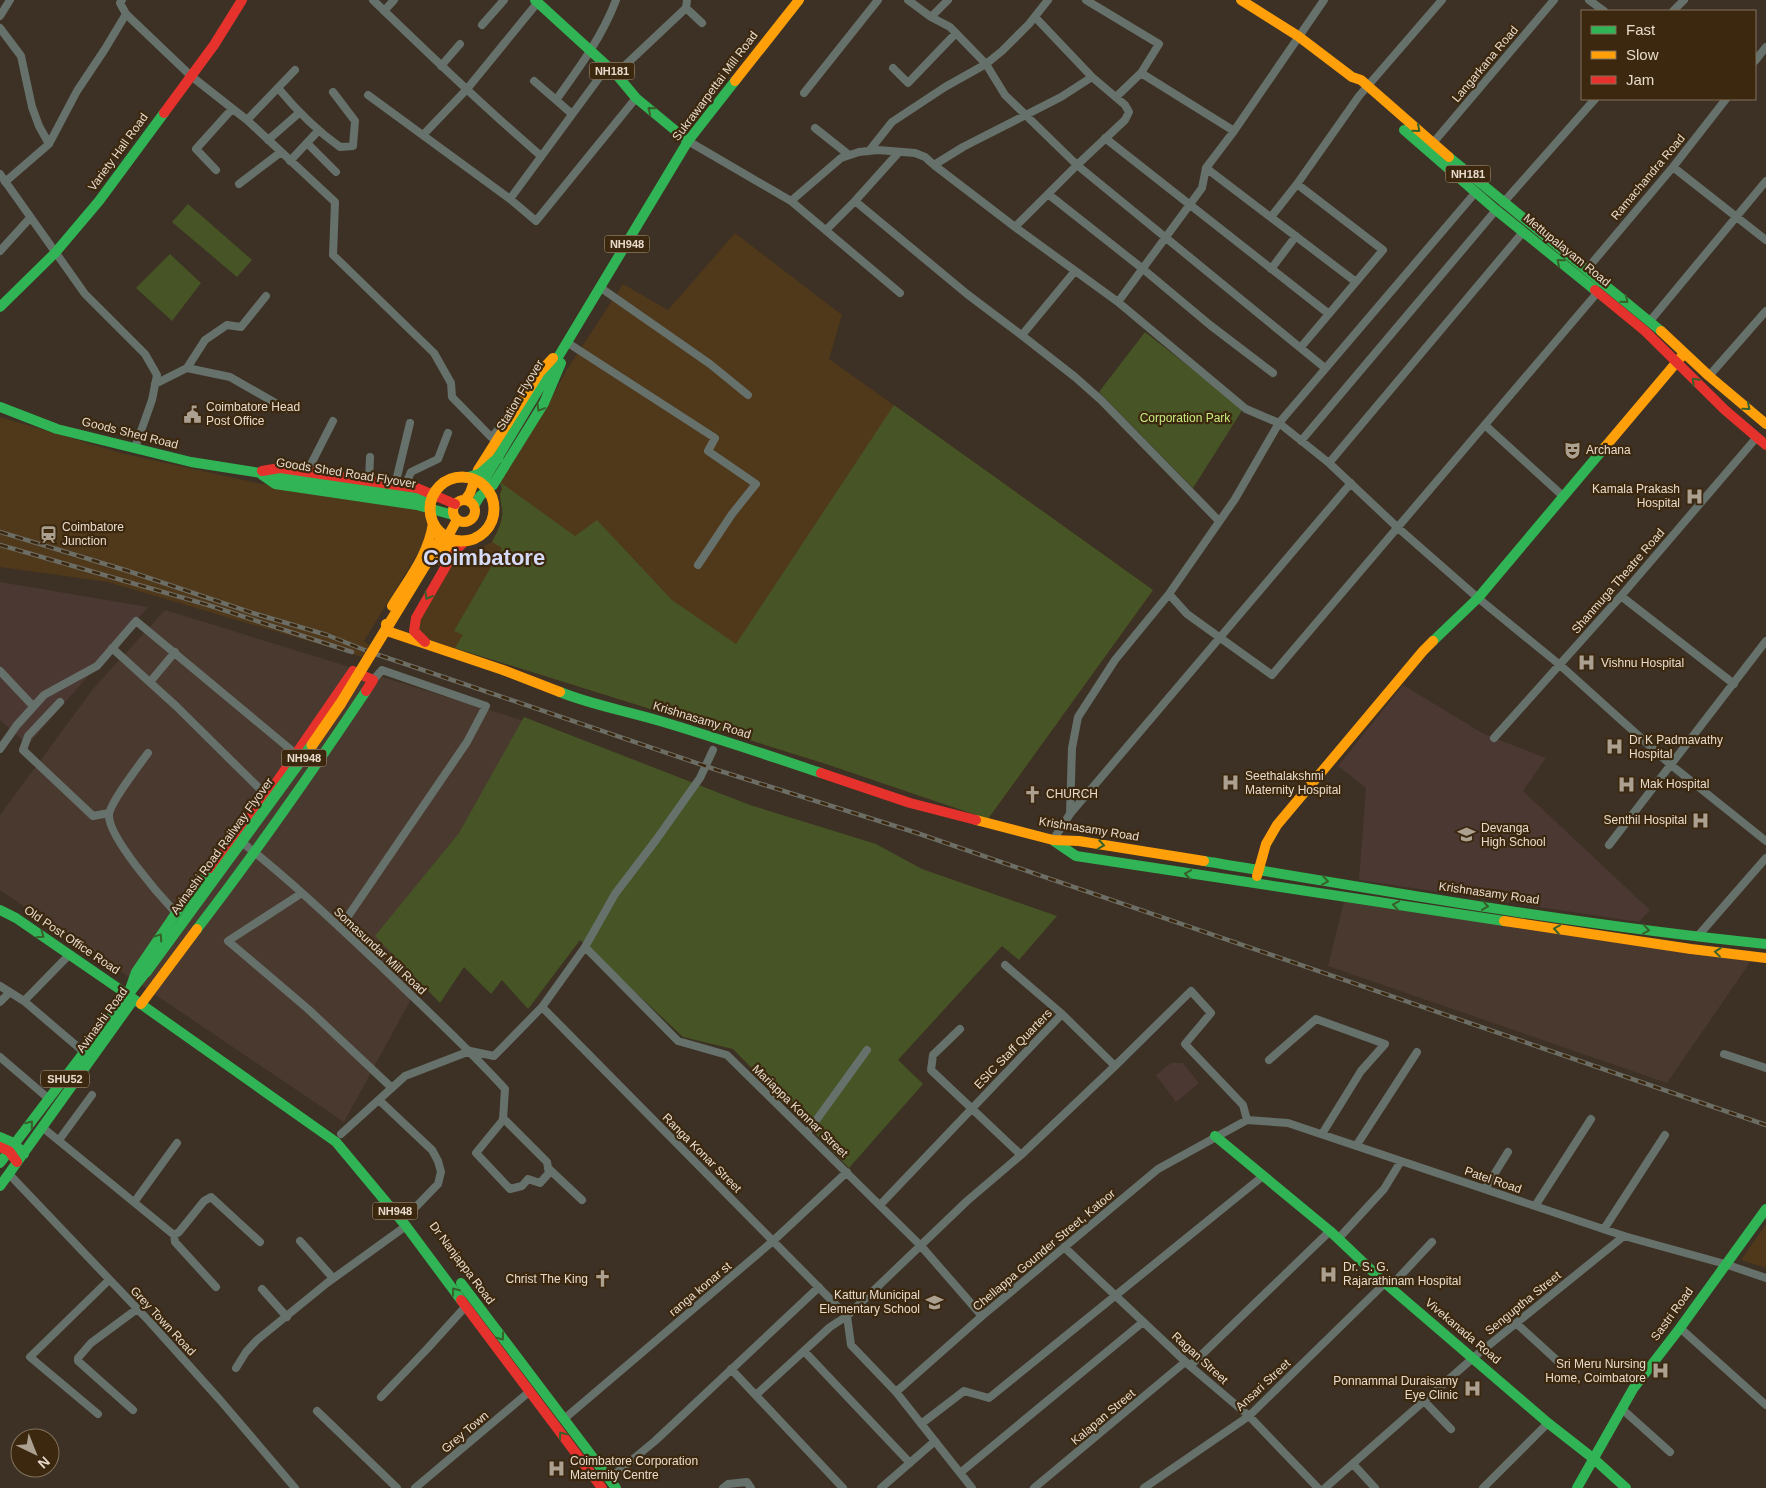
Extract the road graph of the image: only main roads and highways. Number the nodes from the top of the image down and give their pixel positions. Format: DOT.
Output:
graph roads {
  1 [pos="799,0"];
  2 [pos="1241,0"];
  3 [pos="241,1"];
  4 [pos="537,1"];
  5 [pos="1363,91"];
  6 [pos="688,141"];
  7 [pos="1499,206"];
  8 [pos="0,307"];
  9 [pos="566,345"];
  10 [pos="1684,352"];
  11 [pos="1676,362"];
  12 [pos="0,407"];
  13 [pos="1766,424"];
  14 [pos="1762,441"];
  15 [pos="498,458"];
  16 [pos="256,472"];
  17 [pos="470,477"];
  18 [pos="485,485"];
  19 [pos="431,500"];
  20 [pos="461,509"];
  21 [pos="448,534"];
  22 [pos="430,645"];
  23 [pos="255,833"];
  24 [pos="1053,840"];
  25 [pos="250,849"];
  26 [pos="1258,870"];
  27 [pos="1254,884"];
  28 [pos="0,910"];
  29 [pos="1766,944"];
  30 [pos="1766,958"];
  31 [pos="150,974"];
  32 [pos="138,997"];
  33 [pos="1215,1136"];
  34 [pos="0,1137"];
  35 [pos="7,1147"];
  36 [pos="21,1158"];
  37 [pos="0,1163"];
  38 [pos="0,1186"];
  39 [pos="1765,1210"];
  40 [pos="407,1220"];
  41 [pos="1594,1459"];
  42 [pos="588,1460"];
  43 [pos="609,1485"];
  44 [pos="1577,1488"];
  45 [pos="1626,1488"];
  1 -- 6 [label="main road, Sukrawarpettai Mill Road"];
  2 -- 5 [label="main road, Mettupalayam Road / NH181"];
  3 -- 8 [label="main road, Variety Hall Road"];
  6 -- 4 [label="main road, NH181, one-way"];
  5 -- 7 [label="main road, Mettupalayam Road / NH181, one-way"];
  5 -- 7 [label="main road, Mettupalayam Road / NH181"];
  6 -- 9 [label="main road, Sukrawarpettai Mill Road / NH948"];
  7 -- 10 [label="main road, Mettupalayam Road / NH181, one-way"];
  11 -- 7 [label="main road, Mettupalayam Road / NH181, one-way"];
  9 -- 15 [label="main road, Station Flyover / NH948"];
  9 -- 20 [label="main road"];
  9 -- 20 [label="main road, one-way"];
  10 -- 11 [label="main road"];
  10 -- 13 [label="main road, Mettupalayam Road / NH181, one-way"];
  14 -- 11 [label="main road, Mettupalayam Road / NH181, one-way"];
  11 -- 26 [label="main road"];
  12 -- 16 [label="main road, Goods Shed Road"];
  15 -- 17 [label="main road, Station Flyover / NH948, bridge"];
  15 -- 18 [label="main road, Station Flyover / NH948, bridge"];
  16 -- 19 [label="main road, Goods Shed Road Flyover"];
  16 -- 20 [label="main road"];
  16 -- 20 [label="main road"];
  17 -- 18 [label="main road, bridge"];
  17 -- 19 [label="main road, Station Flyover / NH948, bridge"];
  18 -- 21 [label="main road, NH948, bridge"];
  19 -- 21 [label="main road, NH948, bridge"];
  20 -- 21 [label="main road"];
  21 -- 22 [label="main road, Krishnasamy Road, one-way"];
  21 -- 22 [label="main road, Krishnasamy Road"];
  21 -- 31 [label="main road, Avinashi Road Railway Flyover / NH948, bridge"];
  21 -- 31 [label="main road, Avinashi Road Railway Flyover / NH948, bridge"];
  22 -- 24 [label="main road, Krishnasamy Road"];
  23 -- 25 [label="main road"];
  24 -- 26 [label="main road, Krishnasamy Road, one-way"];
  27 -- 24 [label="main road, one-way"];
  25 -- 32 [label="main road"];
  32 -- 25 [label="main road, one-way"];
  26 -- 27 [label="main road"];
  26 -- 29 [label="main road, Krishnasamy Road, one-way"];
  30 -- 27 [label="main road, one-way"];
  28 -- 32 [label="main road, Old Post Office Road, one-way"];
  31 -- 32 [label="main road, Avinashi Road Railway Flyover / NH948"];
  35 -- 32 [label="main road, Avinashi Road / SHU52, one-way"];
  32 -- 36 [label="main road, Avinashi Road / SHU52"];
  32 -- 40 [label="main road, Dr Nanjappa Road / NH948"];
  32 -- 40 [label="main road, Dr Nanjappa Road / NH948"];
  33 -- 41 [label="main road, Vivekanada Road"];
  34 -- 35 [label="main road"];
  35 -- 36 [label="main road"];
  35 -- 37 [label="main road, Avinashi Road / SHU52"];
  36 -- 38 [label="main road, Avinashi Road / SHU52"];
  39 -- 41 [label="main road, Sastri Road"];
  42 -- 40 [label="main road, Dr Nanjappa Road / NH948, one-way"];
  40 -- 42 [label="main road, Dr Nanjappa Road / NH948, one-way"];
  41 -- 44 [label="main road, Sastri Road"];
  41 -- 45 [label="main road, Vivekanada Road"];
  42 -- 43 [label="main road, Dr Nanjappa Road / NH948"];
}
